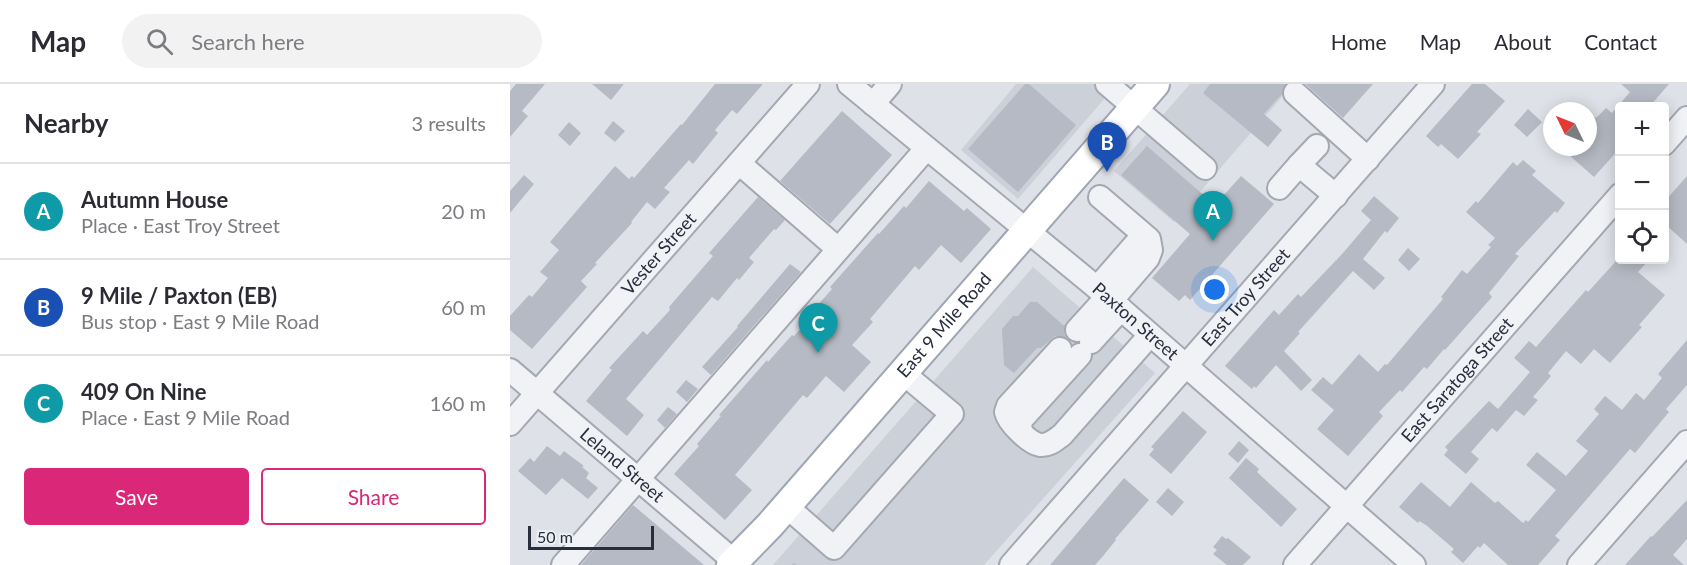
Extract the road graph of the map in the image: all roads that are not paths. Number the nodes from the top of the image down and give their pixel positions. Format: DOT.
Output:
graph roads {
  1 [pos="808,84"];
  2 [pos="849,84"];
  3 [pos="890,84"];
  4 [pos="1107,84"];
  5 [pos="1155,84"];
  6 [pos="1434,84"];
  7 [pos="1295,93"];
  8 [pos="873,104"];
  9 [pos="1134,108"];
  10 [pos="1687,118"];
  11 [pos="1669,139"];
  12 [pos="1317,146"];
  13 [pos="926,149"];
  14 [pos="1368,159"];
  15 [pos="739,163"];
  16 [pos="1299,165"];
  17 [pos="1206,168"];
  18 [pos="1280,188"];
  19 [pos="1336,196"];
  20 [pos="1100,197"];
  21 [pos="1615,201"];
  22 [pos="1027,232"];
  23 [pos="838,249"];
  24 [pos="1109,299"];
  25 [pos="1150,335"];
  26 [pos="1186,367"];
  27 [pos="510,370"];
  28 [pos="903,373"];
  29 [pos="538,393"];
  30 [pos="510,424"];
  31 [pos="1687,442"];
  32 [pos="638,478"];
  33 [pos="786,506"];
  34 [pos="1347,506"];
  35 [pos="733,563"];
  36 [pos="563,565"];
  37 [pos="1011,565"];
  38 [pos="1295,565"];
  39 [pos="1414,565"];
  40 [pos="1579,565"];
  1 -- 15 [label="street, Vester Street"];
  2 -- 8 [label="street, Paxton Street"];
  3 -- 8 [label="street"];
  4 -- 9 [label="street"];
  5 -- 9 [label="main road, East 9 Mile Road"];
  6 -- 14 [label="street, East Troy Street"];
  7 -- 14 [label="street"];
  8 -- 13 [label="street, Paxton Street"];
  9 -- 17 [label="street"];
  9 -- 22 [label="main road, East 9 Mile Road"];
  10 -- 11 [label="street"];
  12 -- 16 [label="street"];
  13 -- 22 [label="street, Paxton Street"];
  13 -- 23 [label="street"];
  14 -- 19 [label="street, East Troy Street"];
  15 -- 23 [label="street"];
  15 -- 29 [label="street, Vester Street"];
  16 -- 18 [label="street"];
  16 -- 19 [label="street"];
  19 -- 26 [label="street, East Troy Street"];
  20 -- 24 [label="street"];
  21 -- 34 [label="street, East Saratoga Street"];
  22 -- 24 [label="street, Paxton Street"];
  22 -- 28 [label="main road, East 9 Mile Road"];
  23 -- 32 [label="street"];
  24 -- 25 [label="street, Paxton Street"];
  24 -- 25 [label="street"];
  25 -- 26 [label="street, Paxton Street"];
  26 -- 34 [label="street, Paxton Street"];
  26 -- 37 [label="street, East Troy Street"];
  27 -- 29 [label="street, Leland Street"];
  28 -- 33 [label="main road, East 9 Mile Road"];
  28 -- 33 [label="street"];
  29 -- 30 [label="street, Vester Street"];
  29 -- 32 [label="street, Leland Street"];
  31 -- 40 [label="street"];
  32 -- 35 [label="street, Leland Street"];
  32 -- 36 [label="street"];
  33 -- 35 [label="main road, East 9 Mile Road"];
  34 -- 38 [label="street, East Saratoga Street"];
  34 -- 39 [label="street, Paxton Street"];
}
